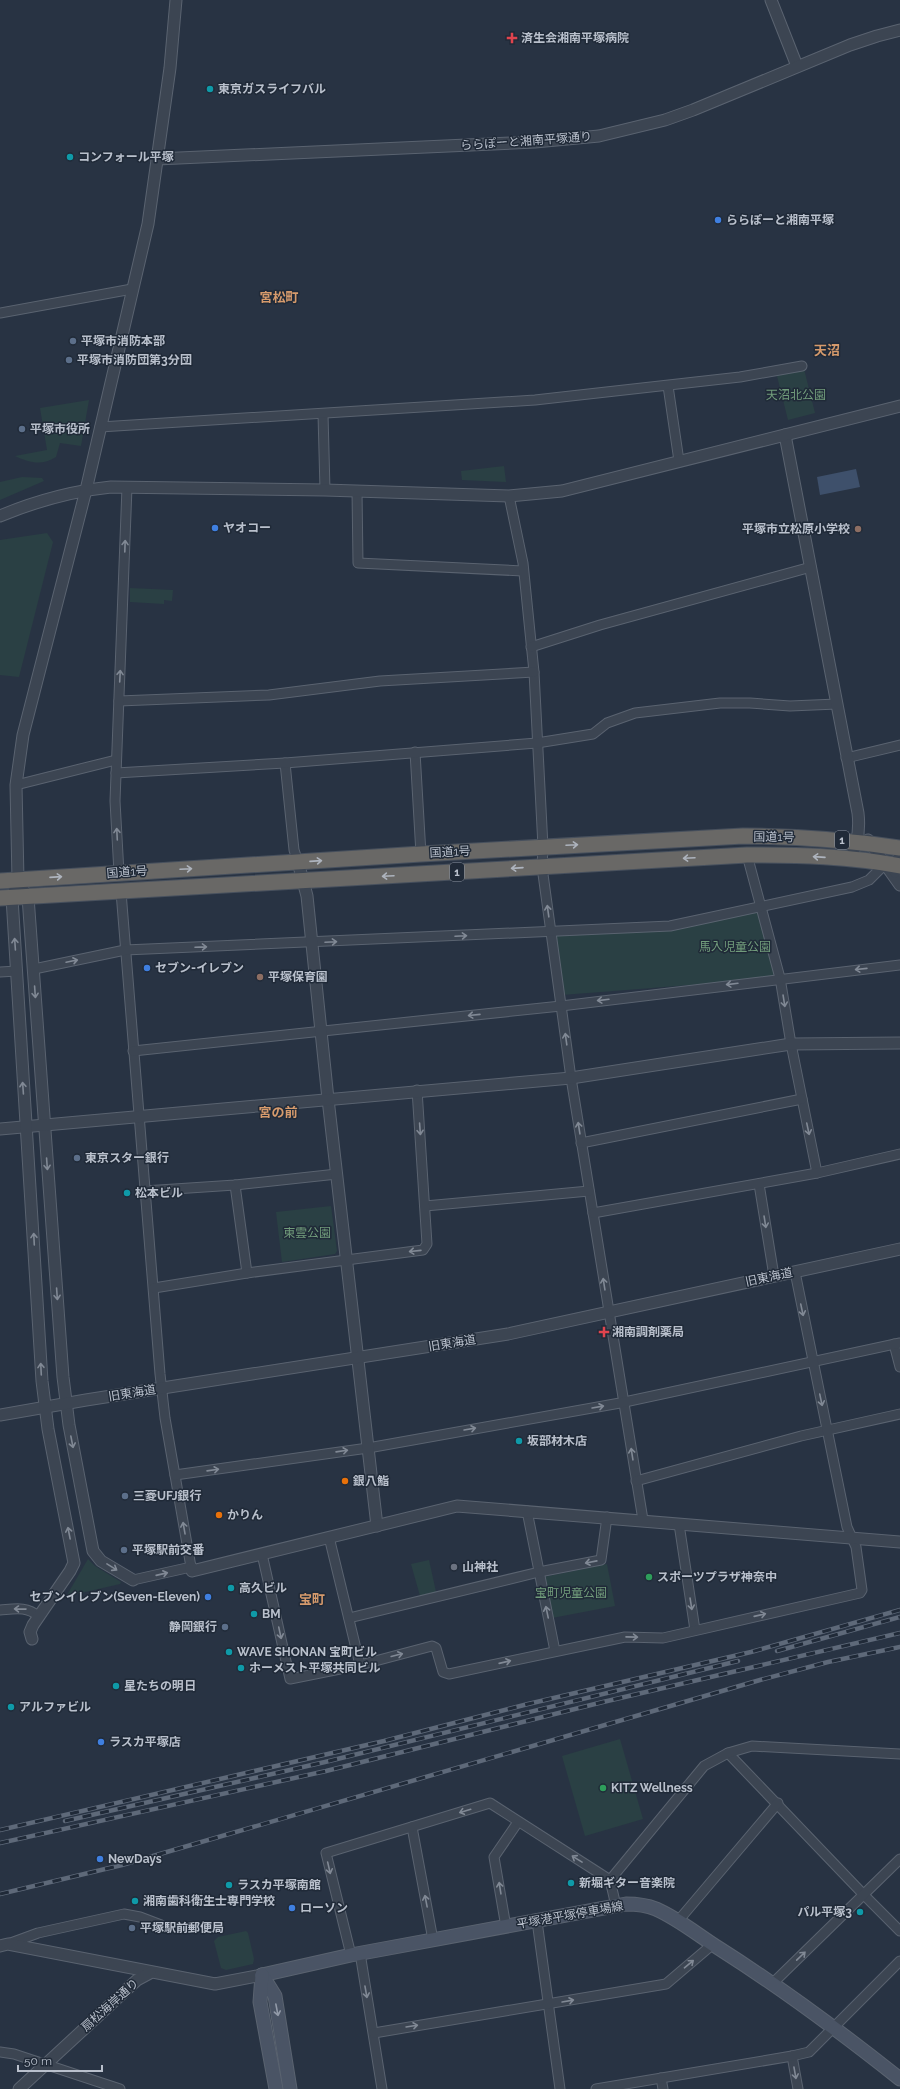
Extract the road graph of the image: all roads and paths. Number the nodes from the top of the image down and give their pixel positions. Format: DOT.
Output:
graph roads {
  1 [pos="176,0"];
  2 [pos="771,0"];
  3 [pos="900,30"];
  4 [pos="797,66"];
  5 [pos="157,159"];
  6 [pos="132,289"];
  7 [pos="0,313"];
  8 [pos="802,366"];
  9 [pos="668,386"];
  10 [pos="900,406"];
  11 [pos="323,414"];
  12 [pos="100,427"];
  13 [pos="785,435"];
  14 [pos="679,462"];
  15 [pos="127,487"];
  16 [pos="86,490"];
  17 [pos="325,490"];
  18 [pos="357,491"];
  19 [pos="509,496"];
  20 [pos="0,516"];
  21 [pos="811,567"];
  22 [pos="523,571"];
  23 [pos="531,647"];
  24 [pos="534,672"];
  25 [pos="119,701"];
  26 [pos="837,704"];
  27 [pos="537,743"];
  28 [pos="900,745"];
  29 [pos="415,752"];
  30 [pos="846,758"];
  31 [pos="116,760"];
  32 [pos="285,763"];
  33 [pos="116,773"];
  34 [pos="16,785"];
  35 [pos="864,842"];
  36 [pos="543,847"];
  37 [pos="900,848"];
  38 [pos="421,854"];
  39 [pos="747,854"];
  40 [pos="17,857"];
  41 [pos="850,859"];
  42 [pos="298,862"];
  43 [pos="542,867"];
  44 [pos="896,867"];
  45 [pos="119,873"];
  46 [pos="0,879"];
  47 [pos="18,880"];
  48 [pos="304,881"];
  49 [pos="121,892"];
  50 [pos="28,897"];
  51 [pos="6,898"];
  52 [pos="760,906"];
  53 [pos="551,932"];
  54 [pos="311,943"];
  55 [pos="125,950"];
  56 [pos="900,965"];
  57 [pos="34,969"];
  58 [pos="17,971"];
  59 [pos="0,972"];
  60 [pos="780,978"];
  61 [pos="561,1006"];
  62 [pos="321,1030"];
  63 [pos="900,1043"];
  64 [pos="791,1044"];
  65 [pos="133,1051"];
  66 [pos="571,1078"];
  67 [pos="417,1090"];
  68 [pos="328,1099"];
  69 [pos="802,1099"];
  70 [pos="138,1118"];
  71 [pos="44,1125"];
  72 [pos="26,1127"];
  73 [pos="0,1129"];
  74 [pos="581,1143"];
  75 [pos="900,1154"];
  76 [pos="817,1173"];
  77 [pos="337,1174"];
  78 [pos="759,1184"];
  79 [pos="235,1185"];
  80 [pos="144,1190"];
  81 [pos="589,1191"];
  82 [pos="425,1206"];
  83 [pos="593,1213"];
  84 [pos="900,1249"];
  85 [pos="347,1259"];
  86 [pos="247,1272"];
  87 [pos="794,1272"];
  88 [pos="774,1276"];
  89 [pos="154,1288"];
  90 [pos="609,1312"];
  91 [pos="897,1344"];
  92 [pos="358,1358"];
  93 [pos="813,1361"];
  94 [pos="900,1367"];
  95 [pos="161,1388"];
  96 [pos="623,1402"];
  97 [pos="66,1404"];
  98 [pos="45,1408"];
  99 [pos="900,1414"];
  100 [pos="0,1415"];
  101 [pos="828,1430"];
  102 [pos="368,1448"];
  103 [pos="175,1475"];
  104 [pos="636,1481"];
  105 [pos="527,1511"];
  106 [pos="607,1517"];
  107 [pos="643,1520"];
  108 [pos="679,1524"];
  109 [pos="377,1526"];
  110 [pos="329,1537"];
  111 [pos="850,1538"];
  112 [pos="900,1542"];
  113 [pos="262,1554"];
  114 [pos="191,1567"];
  115 [pos="539,1572"];
  116 [pos="133,1580"];
  117 [pos="0,1610"];
  118 [pos="38,1616"];
  119 [pos="349,1618"];
  120 [pos="695,1630"];
  121 [pos="32,1639"];
  122 [pos="555,1650"];
  123 [pos="360,1665"];
  124 [pos="728,1753"];
  125 [pos="900,1754"];
  126 [pos="778,1803"];
  127 [pos="518,1822"];
  128 [pos="412,1827"];
  129 [pos="900,1859"];
  130 [pos="610,1880"];
  131 [pos="864,1895"];
  132 [pos="616,1906"];
  133 [pos="537,1921"];
  134 [pos="678,1921"];
  135 [pos="161,1925"];
  136 [pos="506,1927"];
  137 [pos="900,1930"];
  138 [pos="433,1940"];
  139 [pos="713,1944"];
  140 [pos="4,1945"];
  141 [pos="355,1954"];
  142 [pos="900,1961"];
  143 [pos="150,1973"];
  144 [pos="262,1975"];
  145 [pos="773,1983"];
  146 [pos="548,2004"];
  147 [pos="835,2027"];
  148 [pos="374,2033"];
  149 [pos="0,2052"];
  150 [pos="792,2056"];
  151 [pos="46,2065"];
  152 [pos="662,2078"];
  153 [pos="900,2079"];
  154 [pos="19,2089"];
  155 [pos="120,2089"];
  156 [pos="276,2089"];
  157 [pos="290,2089"];
  158 [pos="382,2089"];
  159 [pos="560,2089"];
  160 [pos="596,2089"];
  161 [pos="663,2089"];
  162 [pos="798,2089"];
  1 -- 5 [label="street"];
  2 -- 4 [label="street"];
  3 -- 4 [label="street, ららぽーと湘南平塚通り"];
  4 -- 5 [label="street, ららぽーと湘南平塚通り"];
  5 -- 6 [label="street"];
  6 -- 7 [label="street"];
  6 -- 12 [label="street"];
  8 -- 9 [label="street"];
  9 -- 11 [label="street"];
  9 -- 14 [label="street"];
  10 -- 13 [label="street"];
  11 -- 12 [label="street"];
  11 -- 17 [label="street"];
  12 -- 16 [label="street"];
  13 -- 14 [label="street"];
  13 -- 21 [label="street"];
  14 -- 19 [label="street"];
  15 -- 16 [label="street"];
  15 -- 17 [label="street"];
  25 -- 15 [label="street, one-way"];
  16 -- 20 [label="street"];
  16 -- 34 [label="street"];
  17 -- 18 [label="street"];
  18 -- 19 [label="street"];
  18 -- 22 [label="street"];
  19 -- 22 [label="street"];
  21 -- 23 [label="street"];
  21 -- 26 [label="street"];
  22 -- 23 [label="street"];
  23 -- 24 [label="street"];
  24 -- 25 [label="street"];
  24 -- 27 [label="street"];
  25 -- 31 [label="street"];
  26 -- 27 [label="street"];
  26 -- 30 [label="street"];
  27 -- 29 [label="street"];
  27 -- 36 [label="street"];
  28 -- 30 [label="street"];
  29 -- 32 [label="street"];
  29 -- 38 [label="street"];
  30 -- 35 [label="street"];
  31 -- 33 [label="street"];
  31 -- 34 [label="street"];
  32 -- 33 [label="street"];
  32 -- 42 [label="street"];
  45 -- 33 [label="street, one-way"];
  34 -- 40 [label="street"];
  36 -- 35 [label="highway, 国道1号 / 1, one-way"];
  35 -- 37 [label="highway, 国道1号 / 1"];
  35 -- 41 [label="street"];
  35 -- 44 [label="street"];
  36 -- 38 [label="highway, 国道1号 / 1"];
  36 -- 43 [label="street"];
  42 -- 38 [label="highway, 国道1号 / 1, one-way"];
  41 -- 39 [label="highway, 国道1号 / 1, one-way"];
  39 -- 43 [label="highway, 国道1号 / 1, one-way"];
  39 -- 52 [label="street"];
  40 -- 46 [label="street"];
  40 -- 47 [label="street"];
  41 -- 44 [label="highway, 国道1号 / 1"];
  45 -- 42 [label="highway, 国道1号 / 1, one-way"];
  42 -- 48 [label="street"];
  43 -- 48 [label="highway, 国道1号 / 1, one-way"];
  53 -- 43 [label="street, one-way"];
  44 -- 52 [label="street"];
  47 -- 45 [label="highway, 国道1号 / 1, one-way"];
  46 -- 47 [label="highway, 国道1号 / 1"];
  47 -- 50 [label="street"];
  47 -- 51 [label="street"];
  48 -- 49 [label="highway, 国道1号 / 1"];
  48 -- 54 [label="street"];
  49 -- 50 [label="highway, 国道1号 / 1"];
  49 -- 55 [label="street"];
  50 -- 51 [label="highway, 1"];
  50 -- 57 [label="street"];
  58 -- 51 [label="street, one-way"];
  52 -- 53 [label="street"];
  52 -- 60 [label="street"];
  54 -- 53 [label="street, one-way"];
  53 -- 61 [label="street"];
  55 -- 54 [label="street, one-way"];
  54 -- 62 [label="street"];
  57 -- 55 [label="street, one-way"];
  55 -- 65 [label="street"];
  56 -- 60 [label="street, one-way"];
  57 -- 71 [label="street, one-way"];
  58 -- 59 [label="street"];
  72 -- 58 [label="street, one-way"];
  60 -- 61 [label="street, one-way"];
  60 -- 64 [label="street, one-way"];
  61 -- 62 [label="street, one-way"];
  66 -- 61 [label="street, one-way"];
  62 -- 65 [label="street"];
  62 -- 68 [label="street"];
  63 -- 64 [label="street"];
  64 -- 66 [label="street"];
  64 -- 69 [label="street"];
  65 -- 70 [label="street"];
  66 -- 67 [label="street"];
  74 -- 66 [label="street, one-way"];
  67 -- 68 [label="street"];
  67 -- 82 [label="street, one-way"];
  68 -- 70 [label="street"];
  68 -- 77 [label="street"];
  69 -- 74 [label="street"];
  69 -- 76 [label="street, one-way"];
  70 -- 71 [label="street"];
  70 -- 80 [label="street"];
  71 -- 72 [label="street"];
  71 -- 97 [label="street, one-way"];
  72 -- 73 [label="street"];
  98 -- 72 [label="street, one-way"];
  74 -- 81 [label="street"];
  75 -- 76 [label="street"];
  76 -- 78 [label="street"];
  77 -- 79 [label="street"];
  77 -- 85 [label="street"];
  78 -- 83 [label="street"];
  78 -- 88 [label="street, one-way"];
  79 -- 80 [label="street"];
  79 -- 86 [label="street"];
  80 -- 89 [label="street"];
  81 -- 82 [label="street"];
  81 -- 83 [label="street"];
  82 -- 85 [label="street, one-way"];
  90 -- 83 [label="street, one-way"];
  84 -- 87 [label="street, 旧東海道"];
  85 -- 86 [label="street"];
  85 -- 92 [label="street"];
  86 -- 89 [label="street"];
  87 -- 88 [label="street, 旧東海道"];
  87 -- 93 [label="street, one-way"];
  88 -- 90 [label="street, 旧東海道"];
  89 -- 95 [label="street"];
  90 -- 92 [label="street, 旧東海道"];
  90 -- 96 [label="street"];
  91 -- 93 [label="street"];
  91 -- 94 [label="street"];
  92 -- 95 [label="street, 旧東海道"];
  92 -- 102 [label="street"];
  93 -- 96 [label="street"];
  93 -- 101 [label="street, one-way"];
  95 -- 97 [label="street, 旧東海道"];
  95 -- 103 [label="street"];
  102 -- 96 [label="street, one-way"];
  104 -- 96 [label="street, one-way"];
  97 -- 98 [label="street, 旧東海道"];
  97 -- 116 [label="street, one-way"];
  98 -- 100 [label="street, 旧東海道"];
  118 -- 98 [label="street, one-way"];
  99 -- 101 [label="street"];
  101 -- 104 [label="street"];
  101 -- 111 [label="street"];
  103 -- 102 [label="street, one-way"];
  102 -- 109 [label="street"];
  114 -- 103 [label="street, one-way"];
  104 -- 107 [label="street"];
  105 -- 106 [label="street"];
  105 -- 109 [label="street"];
  105 -- 115 [label="street"];
  106 -- 107 [label="street"];
  106 -- 115 [label="street, one-way"];
  107 -- 108 [label="street"];
  108 -- 111 [label="street"];
  108 -- 120 [label="street, one-way"];
  109 -- 110 [label="street"];
  110 -- 113 [label="street"];
  110 -- 119 [label="street"];
  111 -- 112 [label="street"];
  120 -- 111 [label="street, one-way"];
  113 -- 114 [label="street"];
  113 -- 123 [label="street, one-way"];
  116 -- 114 [label="street, one-way"];
  115 -- 119 [label="street"];
  122 -- 115 [label="street, one-way"];
  118 -- 117 [label="street, one-way"];
  118 -- 121 [label="street"];
  119 -- 123 [label="street"];
  122 -- 120 [label="street, one-way"];
  123 -- 122 [label="street, one-way"];
  124 -- 125 [label="street"];
  124 -- 126 [label="street"];
  124 -- 130 [label="street"];
  126 -- 131 [label="street"];
  126 -- 134 [label="street"];
  127 -- 128 [label="street, one-way"];
  130 -- 127 [label="street, one-way"];
  136 -- 127 [label="street, one-way"];
  138 -- 128 [label="street, one-way"];
  128 -- 141 [label="street, one-way"];
  129 -- 131 [label="street"];
  130 -- 132 [label="street"];
  131 -- 137 [label="street"];
  145 -- 131 [label="street, one-way"];
  132 -- 133 [label="main road, 平塚港平塚停車場線"];
  132 -- 134 [label="main road, 平塚港平塚停車場線"];
  133 -- 136 [label="main road, 平塚港平塚停車場線"];
  133 -- 146 [label="street"];
  134 -- 139 [label="main road, 平塚港平塚停車場線"];
  135 -- 140 [label="street"];
  136 -- 138 [label="main road, 平塚港平塚停車場線"];
  138 -- 141 [label="main road, 平塚港平塚停車場線"];
  139 -- 145 [label="main road, 平塚港平塚停車場線"];
  146 -- 139 [label="street, one-way"];
  140 -- 143 [label="street"];
  141 -- 144 [label="main road, 平塚港平塚停車場線"];
  141 -- 148 [label="street, one-way"];
  142 -- 147 [label="street"];
  143 -- 144 [label="street"];
  143 -- 151 [label="street, 扇松海岸通り"];
  144 -- 156 [label="main road"];
  144 -- 157 [label="main road, one-way"];
  145 -- 147 [label="main road, 平塚港平塚停車場線"];
  148 -- 146 [label="street, one-way"];
  146 -- 159 [label="street"];
  147 -- 150 [label="street"];
  147 -- 153 [label="main road, 平塚港平塚停車場線"];
  148 -- 158 [label="street"];
  149 -- 151 [label="street"];
  150 -- 152 [label="street"];
  150 -- 162 [label="street, one-way"];
  151 -- 154 [label="street, 扇松海岸通り"];
  151 -- 155 [label="street"];
  152 -- 160 [label="street"];
  152 -- 161 [label="street"];
}
